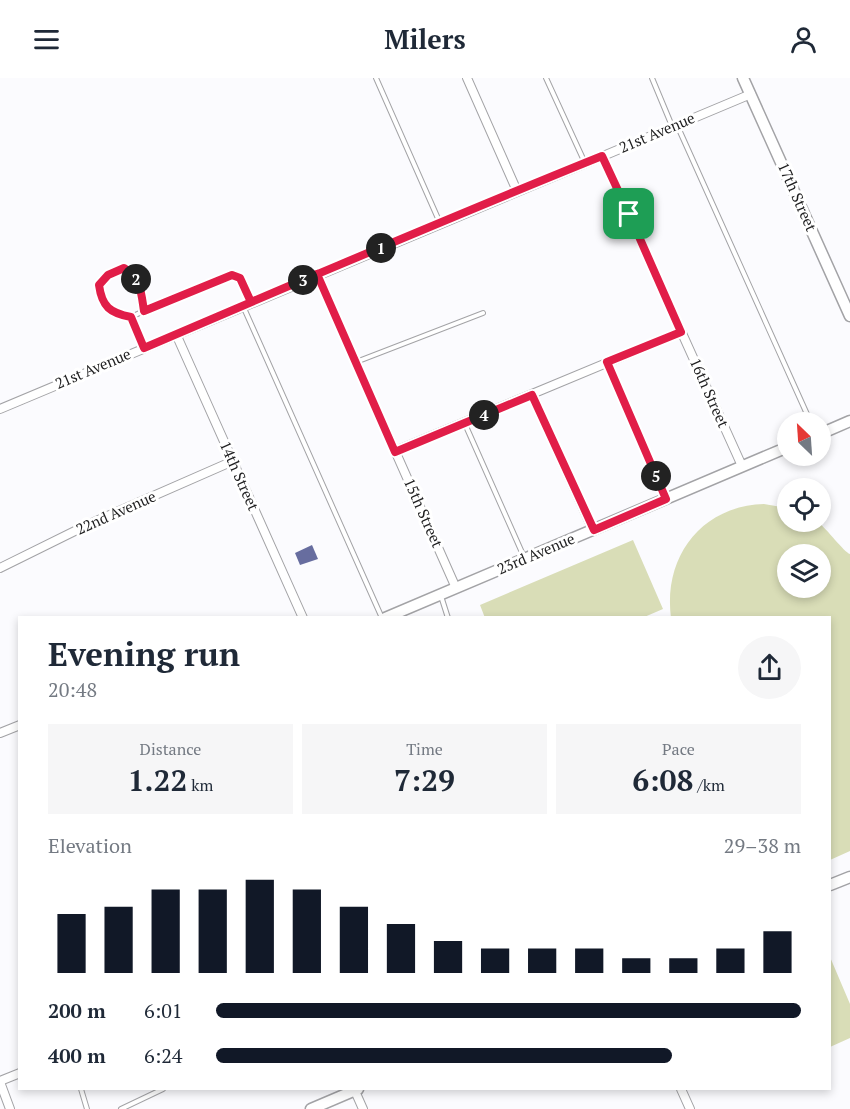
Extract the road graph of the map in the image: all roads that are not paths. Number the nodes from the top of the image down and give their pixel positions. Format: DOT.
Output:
graph roads {
  1 [pos="376,78"];
  2 [pos="467,78"];
  3 [pos="546,78"];
  4 [pos="652,78"];
  5 [pos="743,78"];
  6 [pos="750,94"];
  7 [pos="675,126"];
  8 [pos="602,156"];
  9 [pos="585,163"];
  10 [pos="517,191"];
  11 [pos="440,223"];
  12 [pos="317,274"];
  13 [pos="247,304"];
  14 [pos="144,311"];
  15 [pos="483,313"];
  16 [pos="850,316"];
  17 [pos="131,317"];
  18 [pos="681,332"];
  19 [pos="176,334"];
  20 [pos="144,348"];
  21 [pos="356,362"];
  22 [pos="607,362"];
  23 [pos="532,395"];
  24 [pos="0,409"];
  25 [pos="806,412"];
  26 [pos="850,421"];
  27 [pos="464,423"];
  28 [pos="831,429"];
  29 [pos="395,452"];
  30 [pos="777,452"];
  31 [pos="233,461"];
  32 [pos="742,466"];
  33 [pos="666,499"];
  34 [pos="594,530"];
  35 [pos="525,559"];
  36 [pos="0,568"];
  37 [pos="456,588"];
  38 [pos="440,595"];
  39 [pos="302,616"];
  40 [pos="382,616"];
  41 [pos="388,616"];
  42 [pos="447,616"];
  43 [pos="18,726"];
  44 [pos="0,733"];
  45 [pos="850,877"];
  46 [pos="831,885"];
  47 [pos="18,1074"];
  48 [pos="0,1081"];
  49 [pos="81,1090"];
  50 [pos="161,1090"];
  51 [pos="356,1090"];
  52 [pos="681,1090"];
  53 [pos="2,1092"];
  54 [pos="10,1109"];
  55 [pos="87,1109"];
  56 [pos="121,1109"];
  57 [pos="310,1109"];
  58 [pos="363,1109"];
  59 [pos="690,1109"];
  1 -- 11 [label="lane"];
  2 -- 10 [label="street"];
  3 -- 9 [label="lane"];
  4 -- 7 [label="lane"];
  5 -- 6 [label="street, 17th Street"];
  6 -- 7 [label="street, 21st Avenue"];
  6 -- 16 [label="street, 17th Street"];
  7 -- 8 [label="street, 21st Avenue"];
  7 -- 25 [label="lane"];
  8 -- 9 [label="street, 21st Avenue"];
  8 -- 18 [label="street, 16th Street"];
  9 -- 10 [label="street, 21st Avenue"];
  10 -- 11 [label="street, 21st Avenue"];
  11 -- 12 [label="street, 21st Avenue"];
  12 -- 13 [label="street, 21st Avenue"];
  12 -- 21 [label="street, 15th Street"];
  13 -- 14 [label="lane"];
  13 -- 19 [label="street, 21st Avenue"];
  13 -- 40 [label="lane"];
  14 -- 17 [label="lane"];
  14 -- 17 [label="lane"];
  15 -- 21 [label="lane"];
  17 -- 20 [label="lane"];
  18 -- 22 [label="street"];
  18 -- 32 [label="street, 16th Street"];
  19 -- 20 [label="street, 21st Avenue"];
  19 -- 31 [label="street, 14th Street"];
  20 -- 24 [label="street, 21st Avenue"];
  21 -- 29 [label="street, 15th Street"];
  22 -- 23 [label="street"];
  22 -- 33 [label="lane"];
  23 -- 27 [label="street"];
  23 -- 34 [label="street"];
  26 -- 28 [label="street"];
  27 -- 29 [label="street"];
  27 -- 35 [label="lane"];
  29 -- 37 [label="street, 15th Street"];
  30 -- 32 [label="street, 23rd Avenue"];
  31 -- 36 [label="street, 22nd Avenue"];
  31 -- 39 [label="street, 14th Street"];
  32 -- 33 [label="street, 23rd Avenue"];
  33 -- 34 [label="street, 23rd Avenue"];
  34 -- 35 [label="street, 23rd Avenue"];
  35 -- 37 [label="street, 23rd Avenue"];
  37 -- 38 [label="street, 23rd Avenue"];
  38 -- 41 [label="street, 23rd Avenue"];
  38 -- 42 [label="lane"];
  43 -- 44 [label="street"];
  45 -- 46 [label="street"];
  47 -- 48 [label="street"];
  48 -- 53 [label="street"];
  49 -- 55 [label="lane"];
  50 -- 56 [label="lane"];
  51 -- 57 [label="street"];
  51 -- 58 [label="street"];
  52 -- 59 [label="street"];
  53 -- 54 [label="street"];
}
